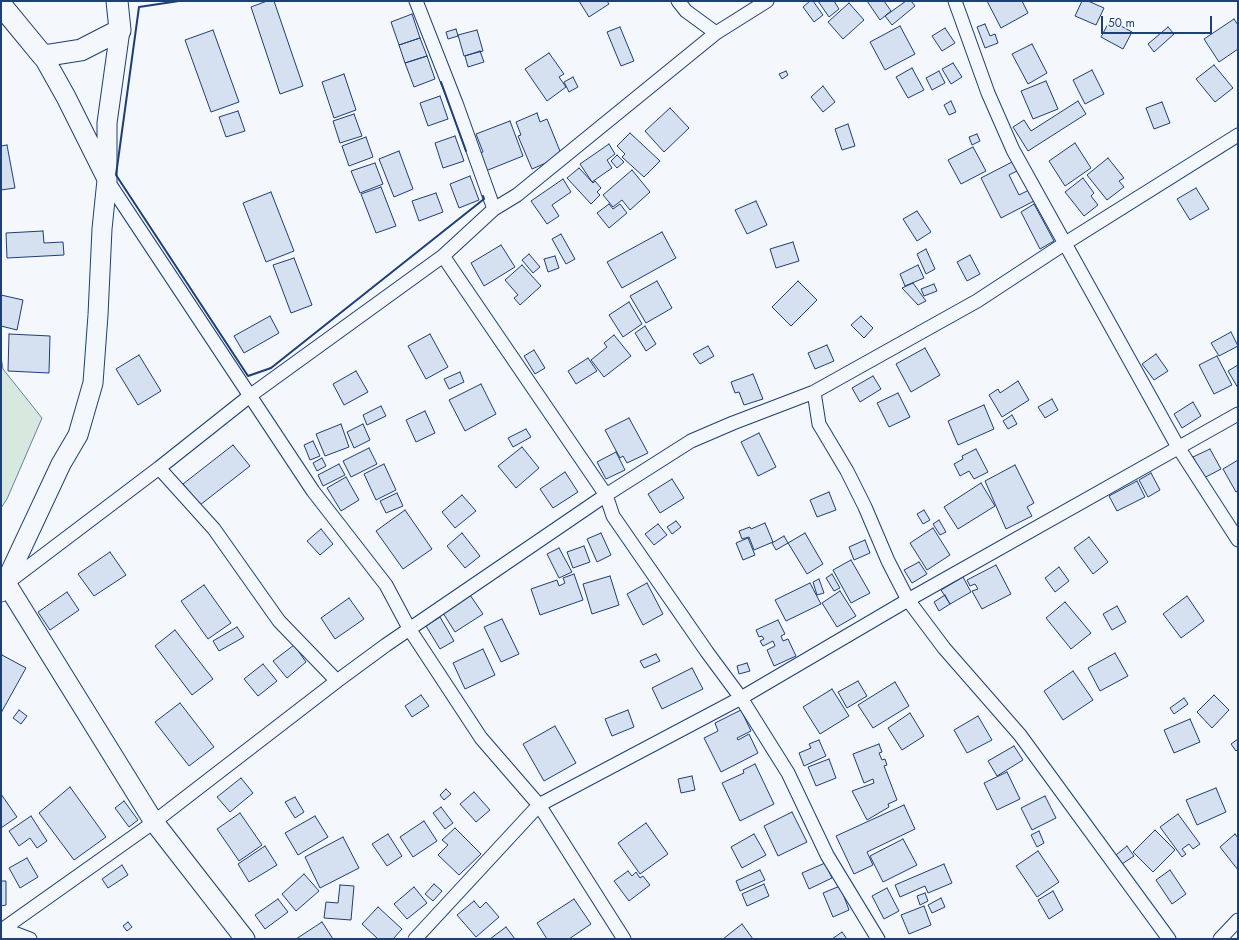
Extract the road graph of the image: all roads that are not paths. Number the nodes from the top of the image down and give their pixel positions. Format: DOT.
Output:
graph roads {
  1 [pos="117,1"];
  2 [pos="416,1"];
  3 [pos="678,1"];
  4 [pos="767,1"];
  5 [pos="955,1"];
  6 [pos="3,10"];
  7 [pos="120,30"];
  8 [pos="716,34"];
  9 [pos="43,56"];
  10 [pos="1238,135"];
  11 [pos="107,180"];
  12 [pos="494,209"];
  13 [pos="1064,244"];
  14 [pos="443,256"];
  15 [pos="814,392"];
  16 [pos="251,396"];
  17 [pos="1238,414"];
  18 [pos="1178,448"];
  19 [pos="159,468"];
  20 [pos="606,495"];
  21 [pos="1238,540"];
  22 [pos="3,588"];
  23 [pos="908,600"];
  24 [pos="410,630"];
  25 [pos="337,681"];
  26 [pos="741,698"];
  27 [pos="539,805"];
  28 [pos="154,822"];
  29 [pos="1238,920"];
  30 [pos="3,932"];
  31 [pos="30,939"];
  32 [pos="245,939"];
  33 [pos="415,939"];
  34 [pos="624,939"];
  35 [pos="878,939"];
  36 [pos="1169,939"];
  37 [pos="1220,939"];
  1 -- 7 [label="main road"];
  2 -- 12 [label="street"];
  3 -- 8 [label="street"];
  4 -- 8 [label="street"];
  5 -- 13 [label="street"];
  6 -- 9 [label="main road"];
  7 -- 9 [label="main road"];
  7 -- 11 [label="main road"];
  8 -- 12 [label="street"];
  9 -- 11 [label="main road"];
  10 -- 13 [label="street"];
  11 -- 16 [label="street"];
  11 -- 22 [label="main road"];
  12 -- 14 [label="street"];
  13 -- 15 [label="street"];
  13 -- 18 [label="street"];
  14 -- 16 [label="street"];
  14 -- 20 [label="street"];
  15 -- 20 [label="street"];
  15 -- 23 [label="street"];
  16 -- 19 [label="street"];
  16 -- 24 [label="street"];
  17 -- 18 [label="street"];
  18 -- 21 [label="street"];
  18 -- 23 [label="street"];
  19 -- 22 [label="street"];
  19 -- 25 [label="street"];
  20 -- 24 [label="street"];
  20 -- 26 [label="street"];
  22 -- 28 [label="main road"];
  23 -- 26 [label="street"];
  23 -- 36 [label="street"];
  24 -- 25 [label="street"];
  24 -- 27 [label="street"];
  25 -- 28 [label="street"];
  26 -- 27 [label="street"];
  26 -- 35 [label="street"];
  27 -- 33 [label="street"];
  27 -- 34 [label="street"];
  28 -- 30 [label="street"];
  28 -- 32 [label="main road"];
  29 -- 37 [label="street"];
  30 -- 31 [label="street"];
}
